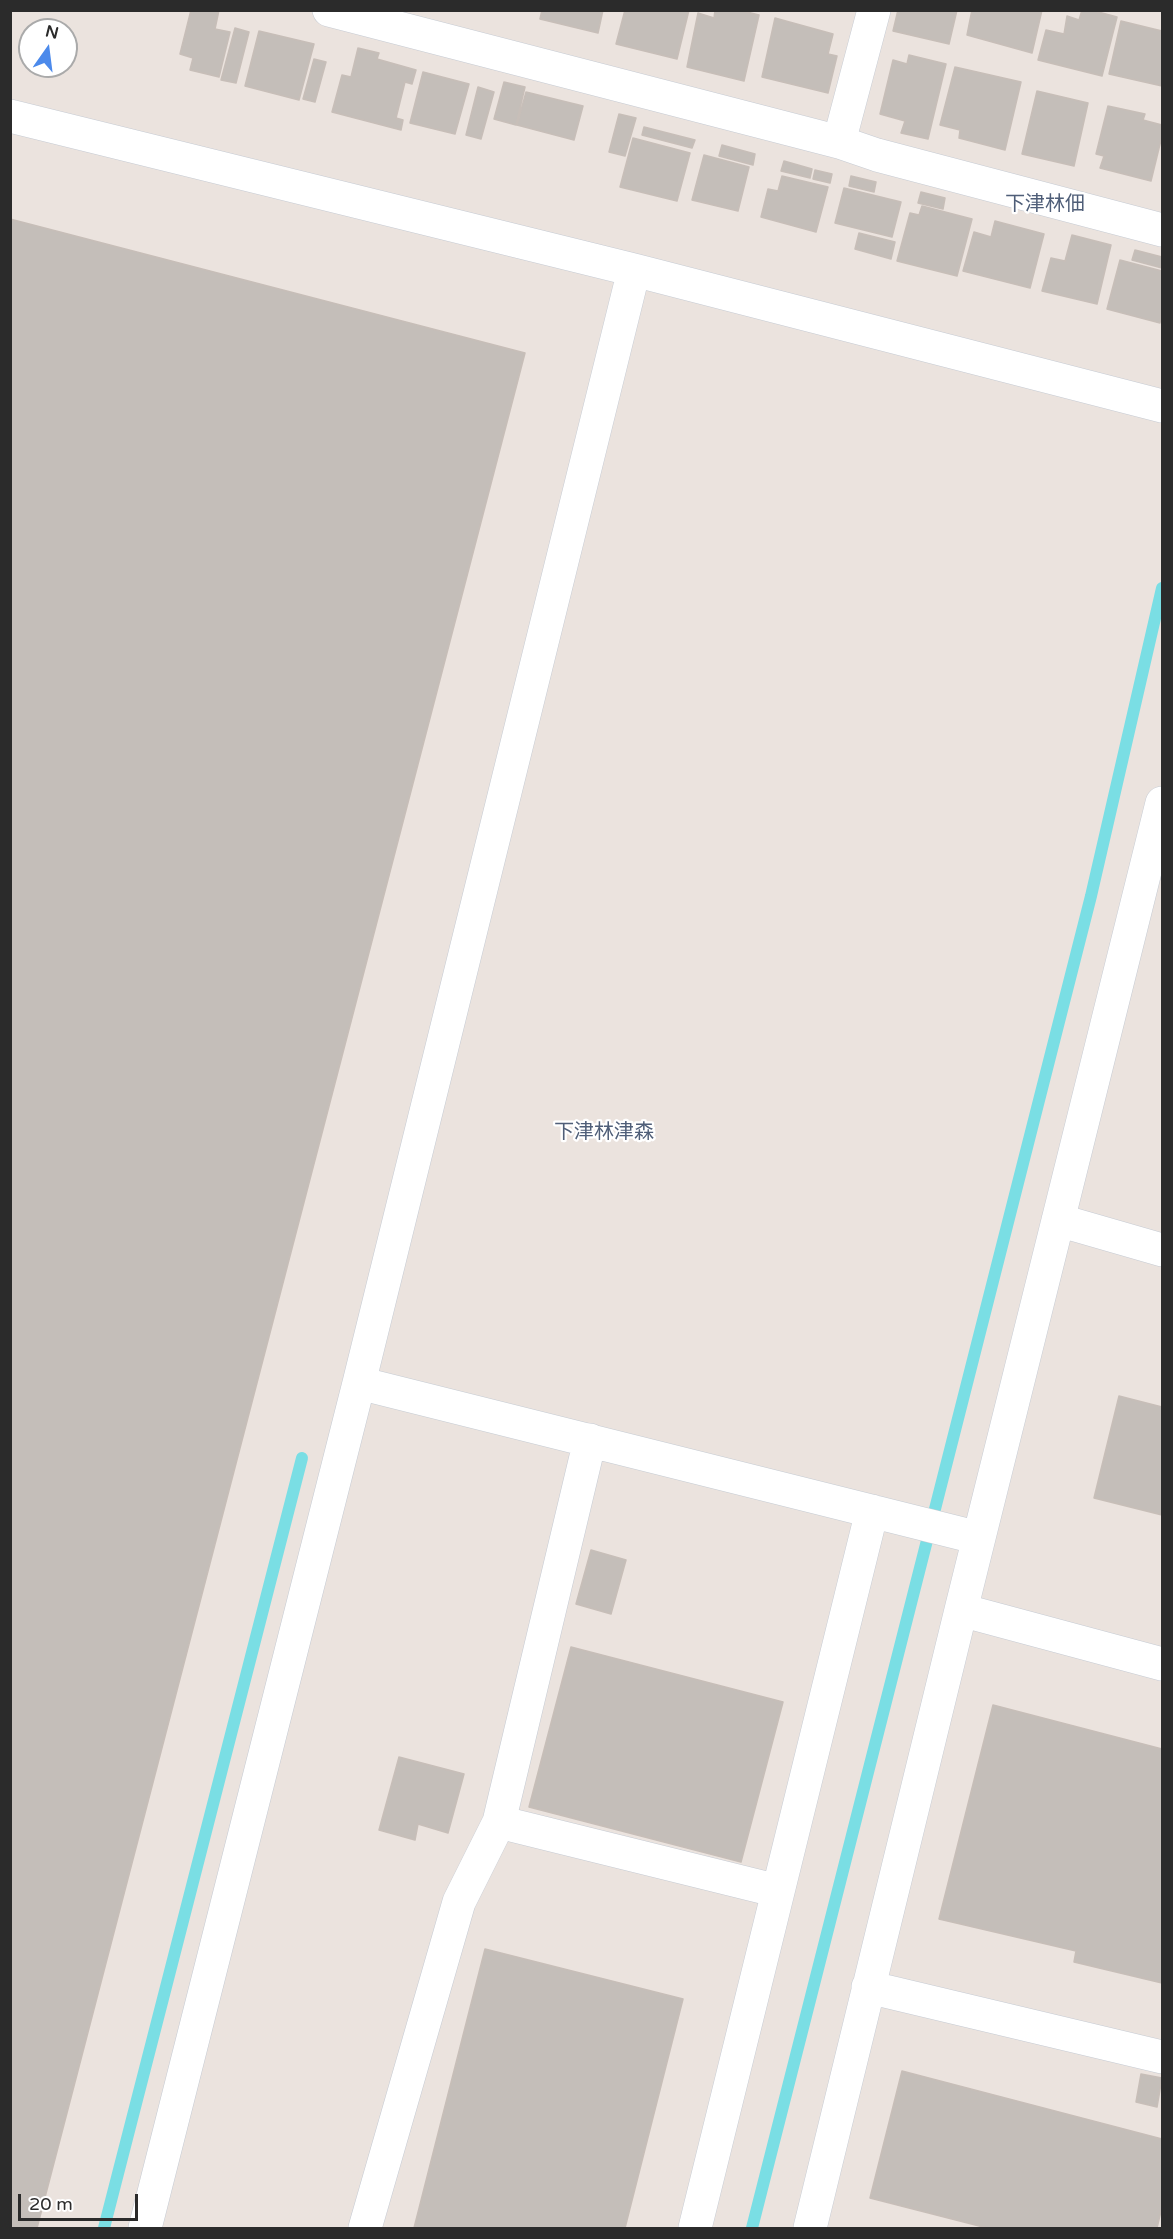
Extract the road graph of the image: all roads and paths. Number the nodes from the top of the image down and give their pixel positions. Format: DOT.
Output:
graph roads {
  1 [pos="329,10"];
  2 [pos="874,10"];
  3 [pos="10,116"];
  4 [pos="839,142"];
  5 [pos="1162,230"];
  6 [pos="634,270"];
  7 [pos="1162,406"];
  8 [pos="1162,803"];
  9 [pos="1058,1220"];
  10 [pos="1162,1250"];
  11 [pos="359,1383"];
  12 [pos="590,1440"];
  13 [pos="872,1511"];
  14 [pos="979,1538"];
  15 [pos="961,1610"];
  16 [pos="1162,1664"];
  17 [pos="499,1822"];
  18 [pos="778,1891"];
  19 [pos="868,1987"];
  20 [pos="1162,2057"];
  21 [pos="144,2229"];
  22 [pos="365,2229"];
  23 [pos="695,2229"];
  24 [pos="810,2229"];
  1 -- 4 [label="street"];
  2 -- 4 [label="street"];
  3 -- 6 [label="street"];
  4 -- 5 [label="street"];
  6 -- 7 [label="street"];
  6 -- 11 [label="street"];
  8 -- 9 [label="street"];
  9 -- 10 [label="street"];
  9 -- 14 [label="street"];
  11 -- 12 [label="street"];
  11 -- 21 [label="street"];
  12 -- 13 [label="street"];
  12 -- 17 [label="street"];
  13 -- 14 [label="street"];
  13 -- 18 [label="street"];
  14 -- 15 [label="street"];
  15 -- 16 [label="street"];
  15 -- 19 [label="street"];
  17 -- 18 [label="street"];
  17 -- 22 [label="street"];
  18 -- 23 [label="street"];
  19 -- 20 [label="street"];
  19 -- 24 [label="street"];
}
